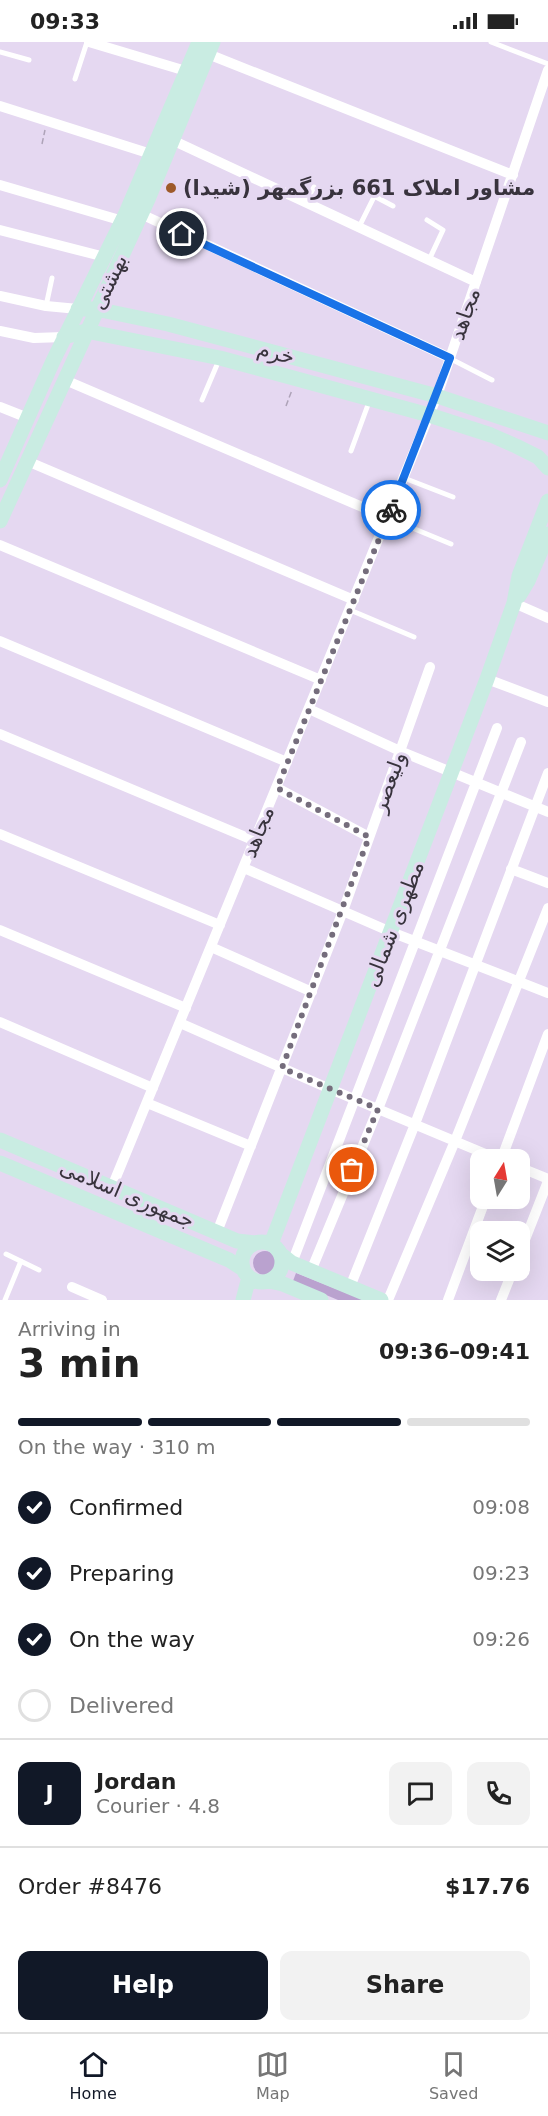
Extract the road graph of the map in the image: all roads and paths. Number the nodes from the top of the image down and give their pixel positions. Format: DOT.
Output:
graph roads {
  1 [pos="88,42"];
  2 [pos="491,42"];
  3 [pos="207,46"];
  4 [pos="0,52"];
  5 [pos="29,60"];
  6 [pos="548,64"];
  7 [pos="548,70"];
  8 [pos="186,71"];
  9 [pos="75,79"];
  10 [pos="0,106"];
  11 [pos="48,121"];
  12 [pos="172,140"];
  13 [pos="42,144"];
  14 [pos="151,154"];
  15 [pos="513,175"];
  16 [pos="0,185"];
  17 [pos="355,186"];
  18 [pos="314,187"];
  19 [pos="374,197"];
  20 [pos="305,202"];
  21 [pos="393,206"];
  22 [pos="141,214"];
  23 [pos="427,220"];
  24 [pos="123,221"];
  25 [pos="359,227"];
  26 [pos="0,230"];
  27 [pos="105,257"];
  28 [pos="429,260"];
  29 [pos="52,278"];
  30 [pos="476,282"];
  31 [pos="0,296"];
  32 [pos="46,306"];
  33 [pos="78,309"];
  34 [pos="96,309"];
  35 [pos="0,331"];
  36 [pos="86,331"];
  37 [pos="64,337"];
  38 [pos="220,358"];
  39 [pos="450,358"];
  40 [pos="297,379"];
  41 [pos="65,380"];
  42 [pos="492,380"];
  43 [pos="437,396"];
  44 [pos="370,399"];
  45 [pos="202,400"];
  46 [pos="286,406"];
  47 [pos="0,407"];
  48 [pos="429,415"];
  49 [pos="28,417"];
  50 [pos="548,433"];
  51 [pos="351,451"];
  52 [pos="27,461"];
  53 [pos="548,468"];
  54 [pos="404,478"];
  55 [pos="0,480"];
  56 [pos="453,497"];
  57 [pos="546,510"];
  58 [pos="388,518"];
  59 [pos="0,521"];
  60 [pos="548,534"];
  61 [pos="451,544"];
  62 [pos="0,545"];
  63 [pos="514,603"];
  64 [pos="352,605"];
  65 [pos="548,618"];
  66 [pos="414,637"];
  67 [pos="0,641"];
  68 [pos="430,667"];
  69 [pos="487,679"];
  70 [pos="321,680"];
  71 [pos="548,702"];
  72 [pos="309,709"];
  73 [pos="498,728"];
  74 [pos="0,734"];
  75 [pos="521,742"];
  76 [pos="400,751"];
  77 [pos="287,762"];
  78 [pos="452,773"];
  79 [pos="548,773"];
  80 [pos="476,783"];
  81 [pos="277,788"];
  82 [pos="500,793"];
  83 [pos="534,806"];
  84 [pos="548,812"];
  85 [pos="0,834"];
  86 [pos="369,837"];
  87 [pos="255,841"];
  88 [pos="244,868"];
  89 [pos="511,869"];
  90 [pos="548,883"];
  91 [pos="548,908"];
  92 [pos="343,911"];
  93 [pos="220,925"];
  94 [pos="0,930"];
  95 [pos="391,932"];
  96 [pos="416,942"];
  97 [pos="211,947"];
  98 [pos="439,951"];
  99 [pos="475,965"];
  100 [pos="519,982"];
  101 [pos="312,992"];
  102 [pos="548,993"];
  103 [pos="186,1008"];
  104 [pos="0,1022"];
  105 [pos="180,1023"];
  106 [pos="548,1034"];
  107 [pos="282,1068"];
  108 [pos="153,1088"];
  109 [pos="330,1089"];
  110 [pos="355,1100"];
  111 [pos="147,1103"];
  112 [pos="378,1109"];
  113 [pos="415,1124"];
  114 [pos="0,1140"];
  115 [pos="455,1141"];
  116 [pos="251,1146"];
  117 [pos="474,1149"];
  118 [pos="505,1149"];
  119 [pos="32,1153"];
  120 [pos="0,1163"];
  121 [pos="530,1172"];
  122 [pos="23,1173"];
  123 [pos="548,1180"];
  124 [pos="112,1187"];
  125 [pos="482,1209"];
  126 [pos="530,1227"];
  127 [pos="217,1232"];
  128 [pos="275,1251"];
  129 [pos="6,1254"];
  130 [pos="21,1262"];
  131 [pos="39,1270"];
  132 [pos="310,1271"];
  133 [pos="256,1277"];
  134 [pos="509,1281"];
  135 [pos="72,1287"];
  136 [pos="350,1287"];
  137 [pos="87,1297"];
  138 [pos="5,1300"];
  139 [pos="102,1300"];
  140 [pos="243,1300"];
  141 [pos="254,1300"];
  142 [pos="321,1300"];
  143 [pos="381,1300"];
  144 [pos="388,1300"];
  145 [pos="448,1300"];
  146 [pos="501,1300"];
  1 -- 8 [label="street"];
  1 -- 9 [label="lane"];
  2 -- 6 [label="lane"];
  3 -- 8 [label="street, بهشتی"];
  3 -- 12 [label="street, بهشتی"];
  3 -- 15 [label="street"];
  4 -- 5 [label="lane"];
  7 -- 15 [label="street, مجاهد"];
  8 -- 14 [label="street, بهشتی"];
  10 -- 11 [label="street"];
  11 -- 13 [label="path"];
  11 -- 14 [label="street"];
  12 -- 20 [label="street"];
  12 -- 22 [label="street, بهشتی"];
  14 -- 24 [label="street, بهشتی"];
  15 -- 30 [label="street, مجاهد"];
  16 -- 24 [label="street"];
  17 -- 19 [label="lane"];
  18 -- 20 [label="lane"];
  19 -- 21 [label="lane"];
  19 -- 25 [label="lane"];
  20 -- 25 [label="street"];
  22 -- 34 [label="street, بهشتی"];
  22 -- 39 [label="street"];
  23 -- 28 [label="lane"];
  24 -- 27 [label="street, بهشتی"];
  25 -- 28 [label="street"];
  26 -- 27 [label="street"];
  27 -- 33 [label="street, بهشتی"];
  28 -- 30 [label="street"];
  29 -- 32 [label="lane"];
  30 -- 39 [label="street, مجاهد"];
  31 -- 32 [label="street, خرم"];
  32 -- 33 [label="street, خرم"];
  33 -- 34 [label="street, خرم"];
  33 -- 37 [label="street, بهشتی"];
  34 -- 36 [label="street, بهشتی"];
  34 -- 43 [label="street, خرم"];
  35 -- 37 [label="street"];
  36 -- 37 [label="street, خرم"];
  36 -- 38 [label="street, خرم"];
  36 -- 41 [label="street, بهشتی"];
  37 -- 49 [label="street, بهشتی"];
  38 -- 40 [label="street, خرم"];
  38 -- 45 [label="lane"];
  39 -- 42 [label="lane"];
  39 -- 43 [label="street, مجاهد"];
  40 -- 44 [label="street, خرم"];
  40 -- 46 [label="path"];
  41 -- 52 [label="street, بهشتی"];
  41 -- 58 [label="street"];
  43 -- 48 [label="street, مجاهد"];
  43 -- 50 [label="street, خرم"];
  44 -- 48 [label="street, خرم"];
  44 -- 51 [label="lane"];
  47 -- 49 [label="street"];
  48 -- 53 [label="street, خرم"];
  48 -- 54 [label="street, مجاهد"];
  49 -- 55 [label="street, بهشتی"];
  52 -- 59 [label="street, بهشتی"];
  52 -- 64 [label="street"];
  54 -- 56 [label="lane"];
  54 -- 58 [label="street, مجاهد"];
  57 -- 63 [label="street, مطهری شمالی"];
  58 -- 61 [label="lane"];
  58 -- 64 [label="street, مجاهد"];
  60 -- 63 [label="street, مطهری شمالی"];
  62 -- 70 [label="street"];
  63 -- 65 [label="street"];
  63 -- 69 [label="street, مطهری شمالی"];
  64 -- 66 [label="lane"];
  64 -- 70 [label="street, مجاهد"];
  67 -- 77 [label="street"];
  68 -- 76 [label="street, ولیعصر"];
  69 -- 71 [label="street"];
  69 -- 78 [label="street, مطهری شمالی"];
  70 -- 72 [label="street, مجاهد"];
  72 -- 76 [label="street"];
  72 -- 77 [label="street, مجاهد"];
  73 -- 80 [label="street"];
  74 -- 87 [label="street"];
  75 -- 82 [label="street"];
  76 -- 78 [label="street"];
  76 -- 86 [label="street, ولیعصر"];
  77 -- 81 [label="street, مجاهد"];
  78 -- 80 [label="street"];
  78 -- 95 [label="street, مطهری شمالی"];
  79 -- 83 [label="street"];
  80 -- 82 [label="street"];
  80 -- 96 [label="street"];
  81 -- 86 [label="street"];
  81 -- 87 [label="street, مجاهد"];
  82 -- 83 [label="street"];
  82 -- 98 [label="street"];
  83 -- 84 [label="street"];
  83 -- 89 [label="street"];
  85 -- 93 [label="street"];
  86 -- 92 [label="street, ولیعصر"];
  87 -- 88 [label="street, مجاهد"];
  88 -- 92 [label="street"];
  88 -- 93 [label="street, مجاهد"];
  89 -- 90 [label="street"];
  89 -- 99 [label="street"];
  91 -- 100 [label="street"];
  92 -- 95 [label="street"];
  92 -- 101 [label="street, ولیعصر"];
  93 -- 97 [label="street, مجاهد"];
  94 -- 103 [label="street"];
  95 -- 96 [label="street"];
  95 -- 109 [label="street, مطهری شمالی"];
  96 -- 98 [label="street"];
  96 -- 110 [label="street"];
  97 -- 101 [label="street"];
  97 -- 103 [label="street, مجاهد"];
  98 -- 99 [label="street"];
  98 -- 112 [label="street"];
  99 -- 100 [label="street"];
  99 -- 113 [label="street"];
  100 -- 102 [label="street"];
  100 -- 115 [label="street"];
  101 -- 107 [label="street, ولیعصر"];
  103 -- 105 [label="street, مجاهد"];
  104 -- 108 [label="street"];
  105 -- 107 [label="street"];
  105 -- 108 [label="street, مجاهد"];
  106 -- 118 [label="street"];
  107 -- 109 [label="street"];
  107 -- 116 [label="street, ولیعصر"];
  108 -- 111 [label="street, مجاهد"];
  109 -- 110 [label="street"];
  109 -- 128 [label="street, مطهری شمالی"];
  110 -- 112 [label="street"];
  110 -- 128 [label="street"];
  111 -- 116 [label="street"];
  111 -- 124 [label="street, مجاهد"];
  112 -- 113 [label="street"];
  112 -- 132 [label="street"];
  113 -- 115 [label="street"];
  113 -- 136 [label="street"];
  114 -- 119 [label="street, جمهوری اسلامی"];
  115 -- 117 [label="street"];
  115 -- 144 [label="street"];
  116 -- 127 [label="street, ولیعصر"];
  119 -- 122 [label="street"];
  119 -- 124 [label="street, جمهوری اسلامی"];
  120 -- 122 [label="street, جمهوری اسلامی"];
  121 -- 123 [label="street"];
  122 -- 133 [label="street, جمهوری اسلامی"];
  123 -- 126 [label="street"];
  124 -- 127 [label="street, جمهوری اسلامی"];
  125 -- 145 [label="street"];
  127 -- 128 [label="street, جمهوری اسلامی"];
  128 -- 132 [label="street, جمهوری اسلامی"];
  128 -- 133 [label="street"];
  128 -- 133 [label="street"];
  129 -- 130 [label="lane"];
  130 -- 131 [label="lane"];
  130 -- 138 [label="lane"];
  132 -- 136 [label="street, جمهوری اسلامی"];
  133 -- 140 [label="street"];
  133 -- 141 [label="street"];
  133 -- 142 [label="street, جمهوری اسلامی"];
  134 -- 146 [label="street"];
  135 -- 137 [label="street"];
  136 -- 143 [label="street, جمهوری اسلامی"];
  137 -- 139 [label="street"];
}
